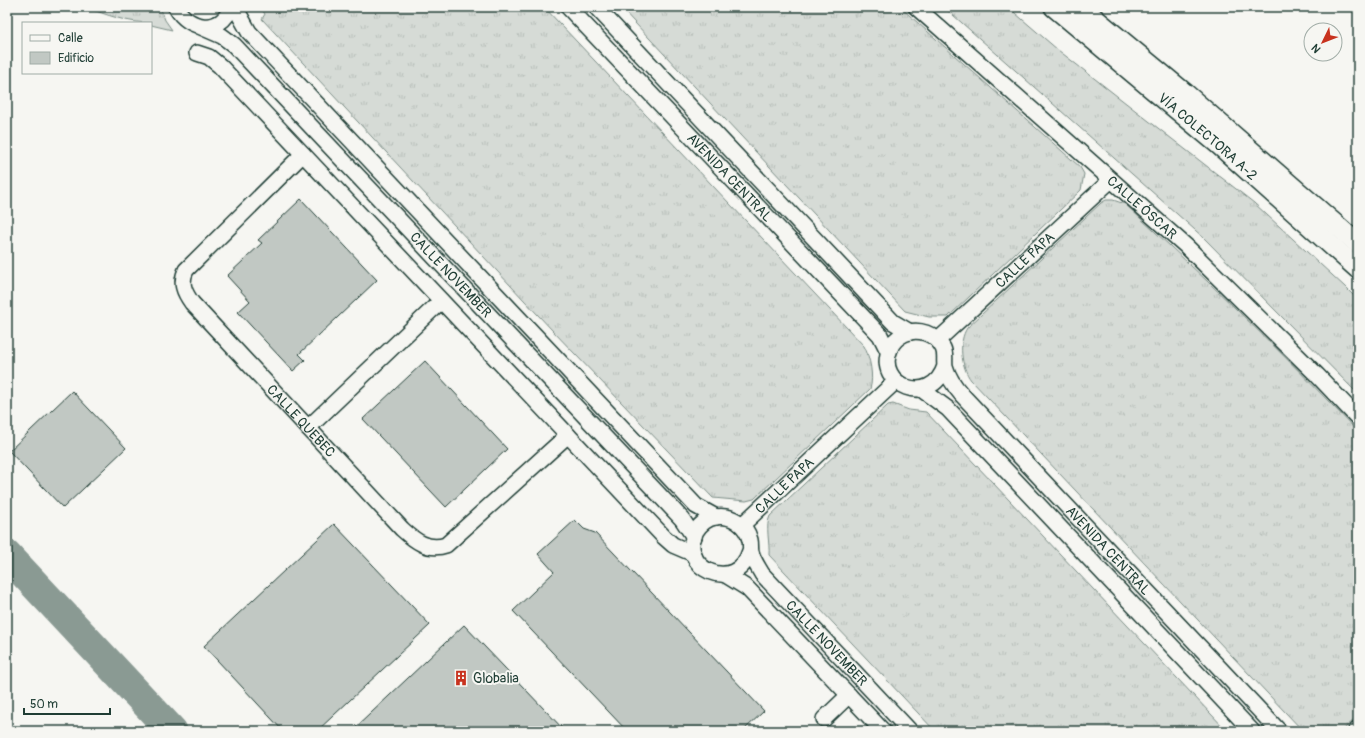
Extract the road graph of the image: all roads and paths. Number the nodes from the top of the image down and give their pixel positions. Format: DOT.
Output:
graph roads {
  1 [pos="176,7"];
  2 [pos="231,7"];
  3 [pos="235,7"];
  4 [pos="568,7"];
  5 [pos="596,7"];
  6 [pos="916,7"];
  7 [pos="1054,7"];
  8 [pos="1081,7"];
  9 [pos="199,26"];
  10 [pos="197,53"];
  11 [pos="303,154"];
  12 [pos="1111,180"];
  13 [pos="1358,244"];
  14 [pos="1358,269"];
  15 [pos="441,301"];
  16 [pos="910,332"];
  17 [pos="938,340"];
  18 [pos="888,351"];
  19 [pos="945,366"];
  20 [pos="896,381"];
  21 [pos="921,389"];
  22 [pos="1358,418"];
  23 [pos="308,428"];
  24 [pos="568,435"];
  25 [pos="716,517"];
  26 [pos="742,525"];
  27 [pos="694,537"];
  28 [pos="750,551"];
  29 [pos="694,554"];
  30 [pos="726,574"];
  31 [pos="849,695"];
  32 [pos="824,719"];
  33 [pos="883,731"];
  34 [pos="910,731"];
  35 [pos="1252,731"];
  36 [pos="1279,731"];
  1 -- 9 [label="street, CALLE NOVEMBER"];
  2 -- 9 [label="street"];
  3 -- 25 [label="street, CALLE NOVEMBER"];
  4 -- 18 [label="street, AVENIDA CENTRAL"];
  5 -- 16 [label="street, AVENIDA CENTRAL"];
  6 -- 12 [label="street, CALLE ÓSCAR"];
  7 -- 14 [label="main road, VÍA COLECTORA A-2"];
  8 -- 13 [label="main road, VÍA COLECTORA A-2"];
  9 -- 27 [label="street, CALLE NOVEMBER"];
  10 -- 11 [label="street, CALLE NOVEMBER"];
  11 -- 15 [label="street, CALLE NOVEMBER"];
  11 -- 23 [label="street, CALLE QUEBEC"];
  12 -- 17 [label="street, CALLE PAPA"];
  12 -- 22 [label="street, CALLE ÓSCAR"];
  15 -- 23 [label="street"];
  15 -- 24 [label="street, CALLE NOVEMBER"];
  16 -- 17 [label="street"];
  16 -- 18 [label="street"];
  17 -- 19 [label="street"];
  18 -- 20 [label="street"];
  19 -- 21 [label="street"];
  19 -- 36 [label="street, AVENIDA CENTRAL"];
  20 -- 21 [label="street"];
  20 -- 26 [label="street, CALLE PAPA"];
  21 -- 35 [label="street, AVENIDA CENTRAL"];
  23 -- 24 [label="street, CALLE QUEBEC"];
  24 -- 29 [label="street, CALLE NOVEMBER"];
  25 -- 26 [label="street"];
  25 -- 27 [label="street"];
  26 -- 28 [label="street"];
  27 -- 29 [label="street"];
  28 -- 30 [label="street"];
  28 -- 34 [label="street, CALLE NOVEMBER"];
  29 -- 30 [label="street"];
  30 -- 31 [label="street, CALLE NOVEMBER"];
  31 -- 32 [label="street, CALLE NOVEMBER"];
  31 -- 33 [label="street, CALLE NOVEMBER"];
}
